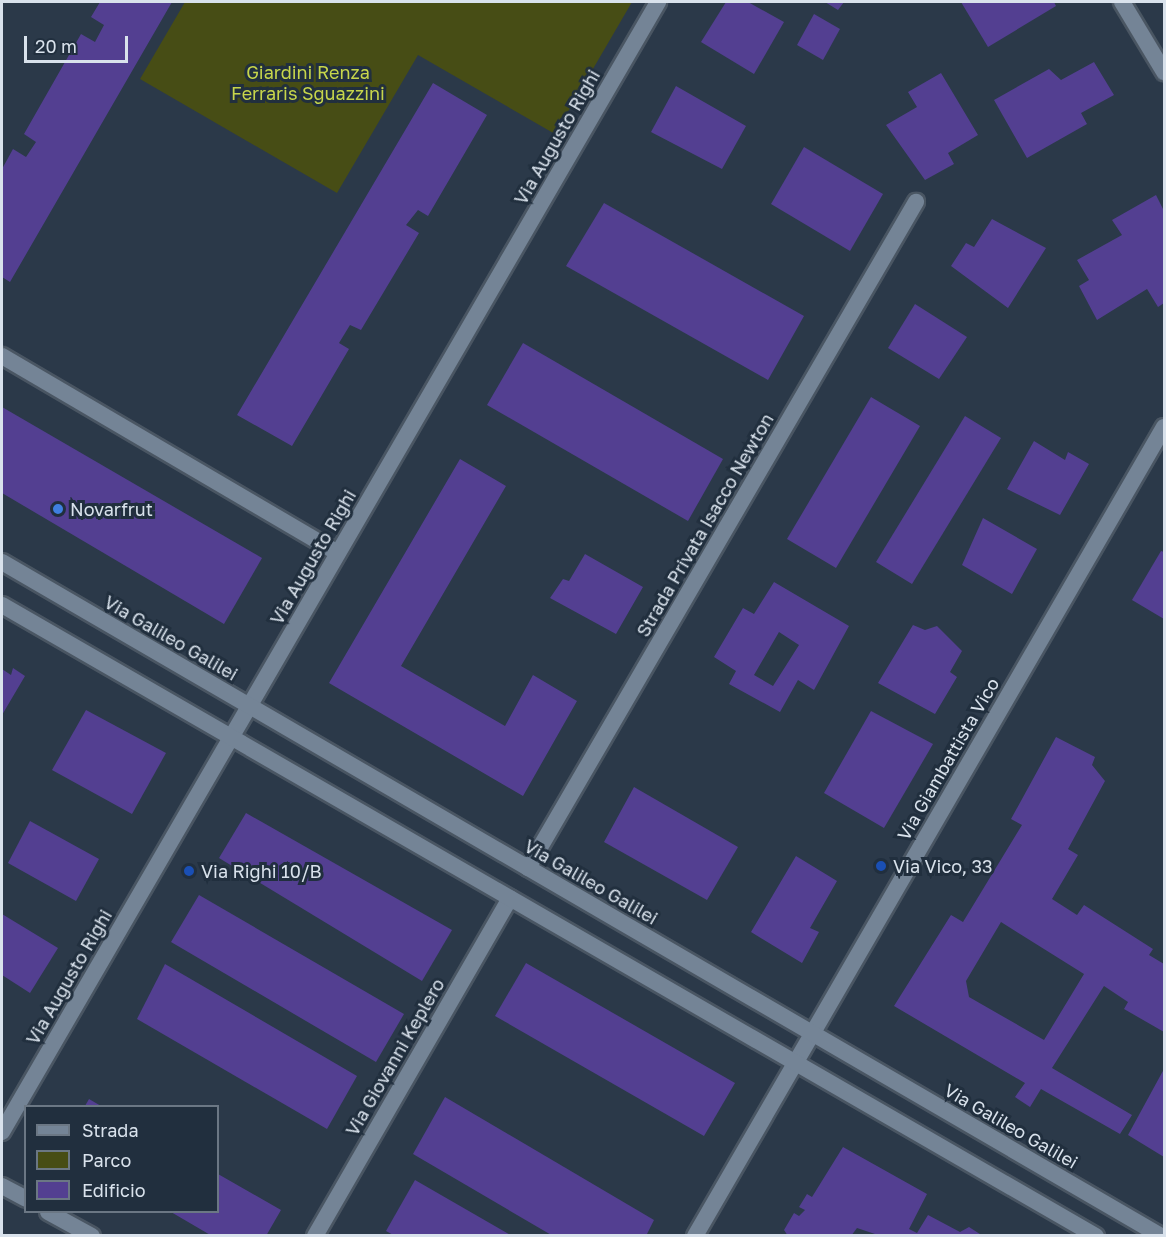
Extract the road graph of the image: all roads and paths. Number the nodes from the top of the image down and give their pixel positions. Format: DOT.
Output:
graph roads {
  1 [pos="658,2"];
  2 [pos="1122,2"];
  3 [pos="1164,72"];
  4 [pos="916,202"];
  5 [pos="2,356"];
  6 [pos="1164,427"];
  7 [pos="338,553"];
  8 [pos="2,562"];
  9 [pos="2,605"];
  10 [pos="249,706"];
  11 [pos="231,737"];
  12 [pos="528,868"];
  13 [pos="510,898"];
  14 [pos="812,1033"];
  15 [pos="795,1062"];
  16 [pos="2,1132"];
  17 [pos="2,1186"];
  18 [pos="24,1198"];
  19 [pos="50,1213"];
  20 [pos="92,1236"];
  21 [pos="315,1236"];
  22 [pos="695,1236"];
  23 [pos="1096,1236"];
  24 [pos="1161,1236"];
  1 -- 7 [label="street, Via Augusto Righi"];
  2 -- 3 [label="street"];
  4 -- 12 [label="street, Strada Privata Isacco Newton"];
  5 -- 7 [label="street"];
  6 -- 14 [label="street, Via Giambattista Vico"];
  7 -- 10 [label="street, Via Augusto Righi"];
  8 -- 10 [label="street, Via Galileo Galilei"];
  9 -- 11 [label="street"];
  10 -- 11 [label="street, Via Augusto Righi"];
  10 -- 12 [label="street, Via Galileo Galilei"];
  11 -- 13 [label="street"];
  11 -- 16 [label="street, Via Augusto Righi"];
  12 -- 14 [label="street, Via Galileo Galilei"];
  13 -- 15 [label="street"];
  13 -- 21 [label="street, Via Giovanni Keplero"];
  14 -- 15 [label="street, Via Giambattista Vico"];
  14 -- 24 [label="street, Via Galileo Galilei"];
  15 -- 22 [label="street, Via Giambattista Vico"];
  15 -- 23 [label="street"];
  17 -- 18 [label="street"];
  19 -- 20 [label="street"];
}
